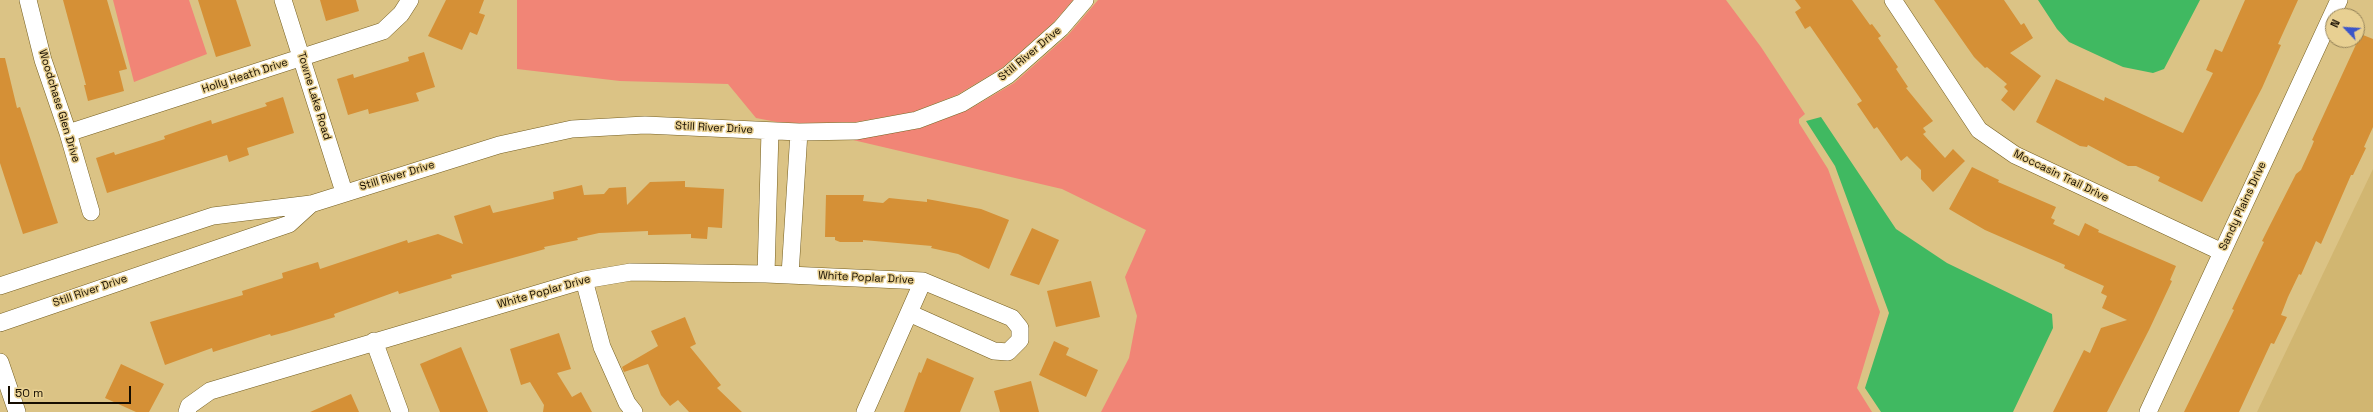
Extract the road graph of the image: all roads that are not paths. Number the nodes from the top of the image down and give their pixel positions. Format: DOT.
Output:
graph roads {
  1 [pos="28,0"];
  2 [pos="284,0"];
  3 [pos="410,0"];
  4 [pos="1085,0"];
  5 [pos="1893,0"];
  6 [pos="2339,0"];
  7 [pos="302,58"];
  8 [pos="770,131"];
  9 [pos="799,132"];
  10 [pos="68,133"];
  11 [pos="344,192"];
  12 [pos="768,194"];
  13 [pos="795,195"];
  14 [pos="311,204"];
  15 [pos="91,212"];
  16 [pos="2222,252"];
  17 [pos="766,274"];
  18 [pos="790,275"];
  19 [pos="584,280"];
  20 [pos="923,281"];
  21 [pos="0,286"];
  22 [pos="909,313"];
  23 [pos="0,323"];
  24 [pos="374,341"];
  25 [pos="0,362"];
  26 [pos="16,412"];
  27 [pos="187,412"];
  28 [pos="400,412"];
  29 [pos="634,412"];
  30 [pos="865,412"];
  31 [pos="2148,412"];
  1 -- 10 [label="street, Woodchase Glen Drive"];
  2 -- 7 [label="street, Towne Lake Road"];
  3 -- 7 [label="street, Holly Heath Drive"];
  4 -- 9 [label="street, Still River Drive"];
  5 -- 16 [label="street, Moccasin Trail Drive"];
  6 -- 16 [label="street, Sandy Plains Drive"];
  7 -- 10 [label="street, Holly Heath Drive"];
  7 -- 11 [label="street, Towne Lake Road"];
  8 -- 9 [label="street, Still River Drive"];
  8 -- 11 [label="street, Still River Drive"];
  8 -- 12 [label="street"];
  9 -- 13 [label="street"];
  10 -- 15 [label="street, Woodchase Glen Drive"];
  11 -- 14 [label="street, Still River Drive"];
  12 -- 13 [label="street"];
  12 -- 17 [label="street"];
  13 -- 18 [label="street"];
  14 -- 21 [label="street, Still River Drive"];
  14 -- 23 [label="street, Still River Drive"];
  16 -- 31 [label="street, Sandy Plains Drive"];
  17 -- 18 [label="street, White Poplar Drive"];
  17 -- 19 [label="street, White Poplar Drive"];
  18 -- 20 [label="street, White Poplar Drive"];
  19 -- 24 [label="street, White Poplar Drive"];
  19 -- 29 [label="street"];
  20 -- 22 [label="street, White Poplar Drive"];
  20 -- 22 [label="street, White Poplar Drive"];
  22 -- 30 [label="street, White Poplar Drive"];
  24 -- 27 [label="street, White Poplar Drive"];
  24 -- 28 [label="street"];
  25 -- 26 [label="street"];
}
